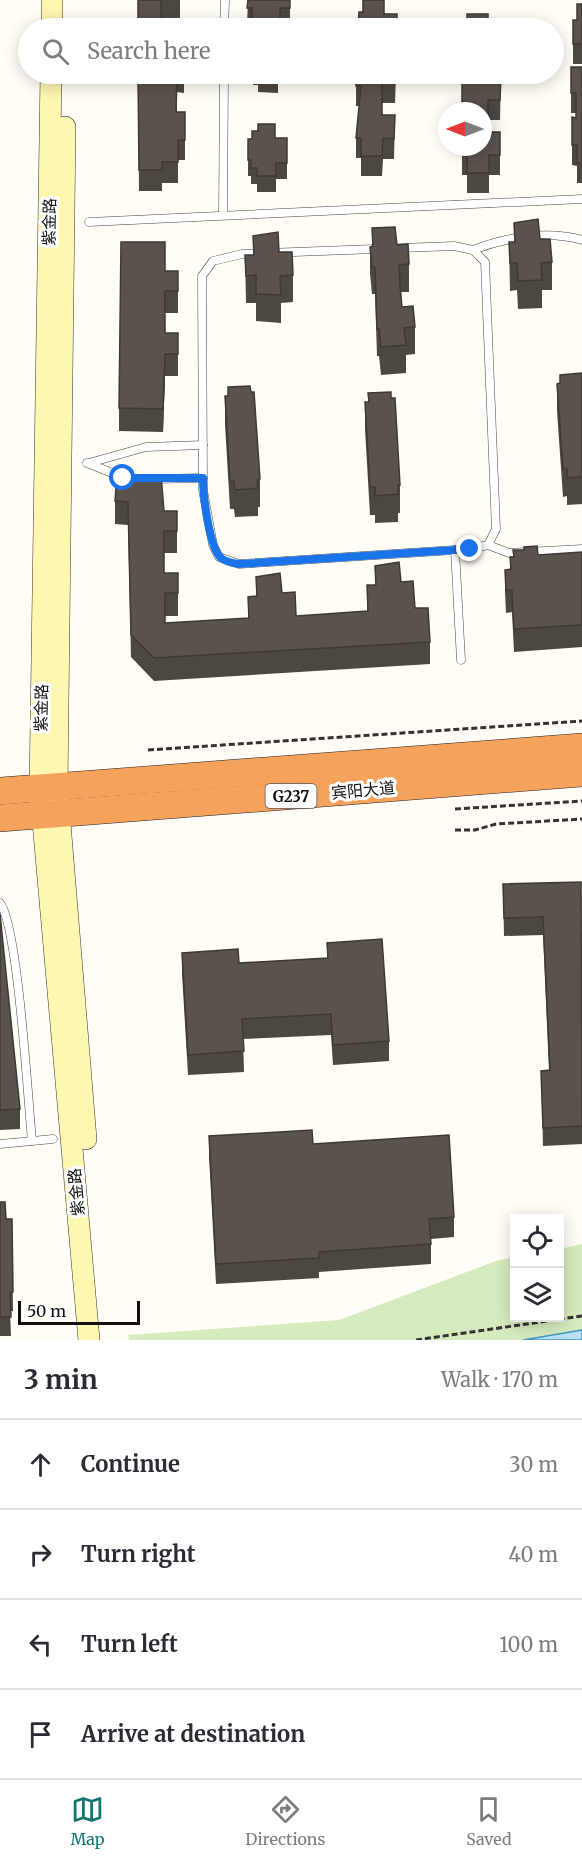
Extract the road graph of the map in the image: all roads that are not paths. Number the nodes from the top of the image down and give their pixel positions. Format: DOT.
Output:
graph roads {
  1 [pos="52,0"];
  2 [pos="66,0"];
  3 [pos="225,0"];
  4 [pos="52,18"];
  5 [pos="66,18"];
  6 [pos="224,18"];
  7 [pos="51,84"];
  8 [pos="65,84"];
  9 [pos="224,84"];
  10 [pos="582,199"];
  11 [pos="223,216"];
  12 [pos="89,222"];
  13 [pos="582,240"];
  14 [pos="473,250"];
  15 [pos="202,446"];
  16 [pos="203,478"];
  17 [pos="488,545"];
  18 [pos="582,549"];
  19 [pos="455,550"];
  20 [pos="461,660"];
  21 [pos="582,747"];
  22 [pos="582,773"];
  23 [pos="49,787"];
  24 [pos="0,791"];
  25 [pos="51,815"];
  26 [pos="0,818"];
  27 [pos="0,903"];
  28 [pos="53,1139"];
  29 [pos="32,1141"];
  30 [pos="0,1144"];
  31 [pos="89,1340"];
  32 [pos="102,1340"];
  1 -- 4 [label="street"];
  2 -- 5 [label="street"];
  3 -- 6 [label="lane"];
  7 -- 23 [label="street, 紫金路"];
  8 -- 23 [label="street, 紫金路"];
  9 -- 11 [label="lane"];
  10 -- 11 [label="lane"];
  11 -- 12 [label="lane"];
  13 -- 14 [label="lane"];
  14 -- 15 [label="lane"];
  14 -- 17 [label="lane"];
  15 -- 16 [label="lane"];
  15 -- 16 [label="lane"];
  16 -- 19 [label="lane"];
  17 -- 18 [label="lane"];
  17 -- 19 [label="lane"];
  19 -- 20 [label="lane"];
  21 -- 23 [label="highway, 宾阳大道 / G237"];
  22 -- 25 [label="highway, 宾阳大道 / G237"];
  23 -- 24 [label="highway, 宾阳大道 / G237"];
  23 -- 25 [label="street, 紫金路"];
  25 -- 26 [label="highway, 宾阳大道 / G237"];
  25 -- 31 [label="street, 紫金路"];
  25 -- 32 [label="street, 紫金路"];
  27 -- 29 [label="lane"];
  28 -- 29 [label="lane"];
  29 -- 30 [label="lane"];
}
